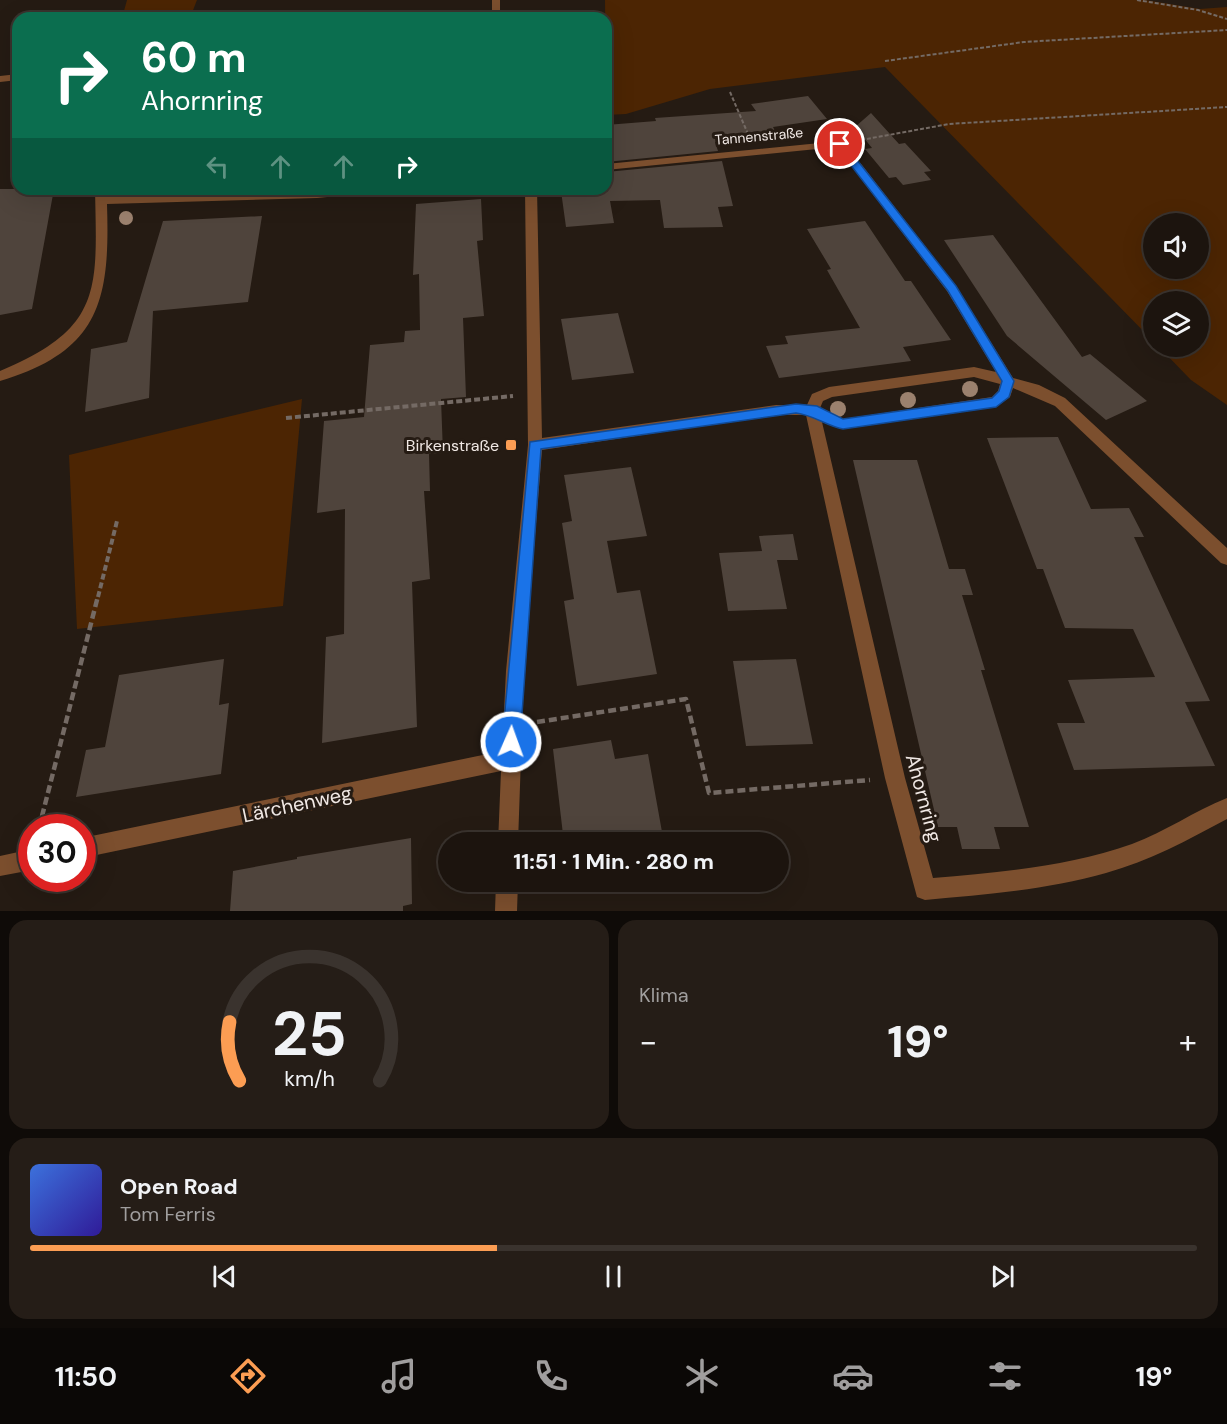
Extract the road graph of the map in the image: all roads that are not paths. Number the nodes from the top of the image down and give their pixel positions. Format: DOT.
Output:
graph roads {
  1 [pos="612,166"];
  2 [pos="101,195"];
  3 [pos="317,195"];
  4 [pos="531,195"];
  5 [pos="0,376"];
  6 [pos="1008,381"];
  7 [pos="812,410"];
  8 [pos="535,445"];
  9 [pos="1227,558"];
  10 [pos="511,759"];
  11 [pos="1227,808"];
  12 [pos="508,832"];
  13 [pos="96,845"];
  14 [pos="18,862"];
  15 [pos="0,866"];
  16 [pos="507,892"];
  17 [pos="506,911"];
  1 -- 6 [label="street, Tannenstraße"];
  2 -- 3 [label="street"];
  2 -- 5 [label="street"];
  4 -- 8 [label="street"];
  6 -- 7 [label="street"];
  6 -- 7 [label="street"];
  6 -- 9 [label="street"];
  7 -- 8 [label="street"];
  7 -- 11 [label="street, Ahornring"];
  8 -- 10 [label="street"];
  10 -- 12 [label="street"];
  10 -- 13 [label="street, Lärchenweg"];
  14 -- 15 [label="street"];
  16 -- 17 [label="street"];
}
